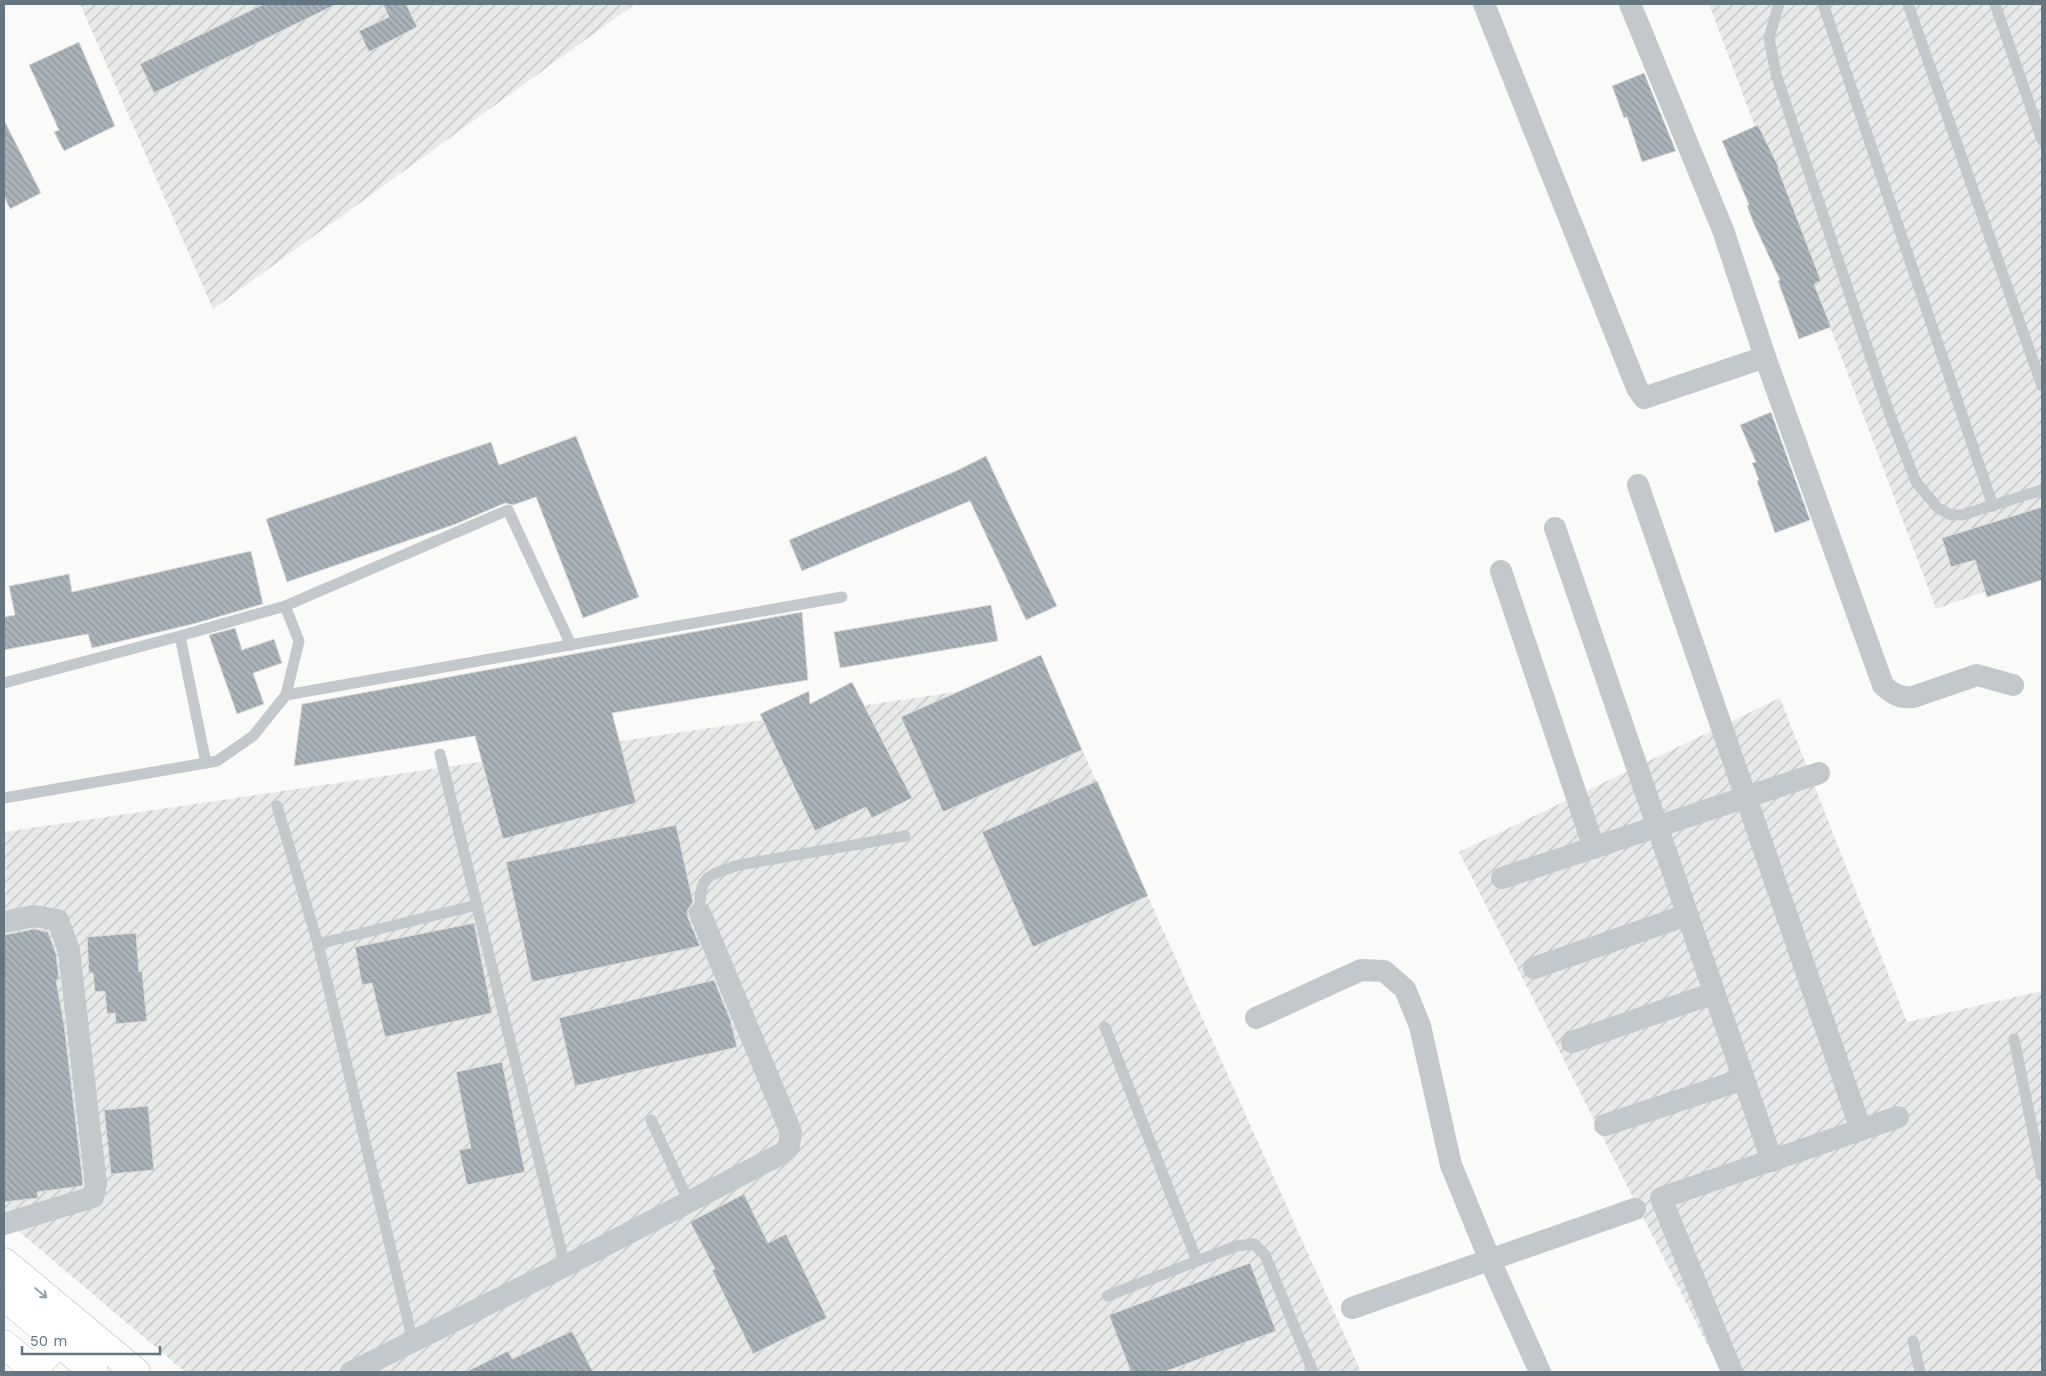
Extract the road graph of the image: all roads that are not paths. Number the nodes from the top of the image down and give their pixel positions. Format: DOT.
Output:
graph roads {
  1 [pos="1484,4"];
  2 [pos="1630,4"];
  3 [pos="1779,4"];
  4 [pos="1823,4"];
  5 [pos="1908,4"];
  6 [pos="1994,4"];
  7 [pos="2042,140"];
  8 [pos="1765,357"];
  9 [pos="2042,386"];
  10 [pos="1638,485"];
  11 [pos="2042,490"];
  12 [pos="1993,506"];
  13 [pos="1555,528"];
  14 [pos="1501,571"];
  15 [pos="842,597"];
  16 [pos="285,606"];
  17 [pos="180,636"];
  18 [pos="571,645"];
  19 [pos="4,683"];
  20 [pos="2013,685"];
  21 [pos="286,695"];
  22 [pos="440,754"];
  23 [pos="206,763"];
  24 [pos="1819,773"];
  25 [pos="1746,797"];
  26 [pos="4,798"];
  27 [pos="277,806"];
  28 [pos="1657,827"];
  29 [pos="905,836"];
  30 [pos="1594,848"];
  31 [pos="1502,878"];
  32 [pos="476,905"];
  33 [pos="700,913"];
  34 [pos="1688,915"];
  35 [pos="4,922"];
  36 [pos="318,944"];
  37 [pos="1534,968"];
  38 [pos="1714,993"];
  39 [pos="1256,1018"];
  40 [pos="1105,1027"];
  41 [pos="2014,1038"];
  42 [pos="1572,1042"];
  43 [pos="1744,1079"];
  44 [pos="1898,1117"];
  45 [pos="651,1120"];
  46 [pos="1605,1125"];
  47 [pos="1861,1130"];
  48 [pos="1772,1161"];
  49 [pos="2042,1176"];
  50 [pos="689,1202"];
  51 [pos="1635,1209"];
  52 [pos="4,1224"];
  53 [pos="1490,1260"];
  54 [pos="1197,1261"];
  55 [pos="4,1262"];
  56 [pos="565,1266"];
  57 [pos="4,1296"];
  58 [pos="1107,1296"];
  59 [pos="1352,1308"];
  60 [pos="69,1334"];
  61 [pos="1913,1341"];
  62 [pos="413,1342"];
  63 [pos="4,1344"];
  64 [pos="34,1371"];
  65 [pos="94,1372"];
  66 [pos="136,1372"];
  67 [pos="352,1372"];
  68 [pos="1313,1372"];
  69 [pos="1540,1372"];
  70 [pos="1732,1372"];
  71 [pos="1920,1372"];
  1 -- 8 [label="street"];
  2 -- 8 [label="street"];
  3 -- 12 [label="lane"];
  4 -- 12 [label="lane"];
  5 -- 9 [label="lane"];
  6 -- 7 [label="lane"];
  8 -- 20 [label="street"];
  10 -- 25 [label="street"];
  11 -- 12 [label="lane"];
  13 -- 28 [label="street"];
  14 -- 30 [label="street"];
  15 -- 18 [label="lane"];
  16 -- 17 [label="lane"];
  16 -- 18 [label="lane"];
  16 -- 21 [label="lane"];
  17 -- 19 [label="lane"];
  17 -- 23 [label="lane"];
  18 -- 21 [label="lane"];
  21 -- 23 [label="lane"];
  22 -- 32 [label="lane"];
  23 -- 26 [label="lane"];
  24 -- 25 [label="street"];
  25 -- 28 [label="street"];
  25 -- 47 [label="street"];
  27 -- 36 [label="lane"];
  28 -- 30 [label="street"];
  28 -- 34 [label="street"];
  29 -- 33 [label="lane"];
  30 -- 31 [label="street"];
  32 -- 36 [label="lane"];
  32 -- 56 [label="lane"];
  33 -- 50 [label="street"];
  34 -- 37 [label="street"];
  34 -- 38 [label="street"];
  35 -- 52 [label="street"];
  36 -- 62 [label="lane"];
  38 -- 42 [label="street"];
  38 -- 43 [label="street"];
  39 -- 53 [label="street"];
  40 -- 54 [label="lane"];
  41 -- 49 [label="lane"];
  43 -- 46 [label="street"];
  43 -- 48 [label="street"];
  44 -- 47 [label="street"];
  45 -- 50 [label="lane"];
  47 -- 48 [label="street"];
  48 -- 70 [label="street"];
  50 -- 56 [label="street"];
  51 -- 53 [label="street"];
  53 -- 59 [label="street"];
  53 -- 69 [label="street"];
  54 -- 58 [label="lane"];
  54 -- 68 [label="lane"];
  55 -- 60 [label="main road, one-way"];
  56 -- 62 [label="street"];
  57 -- 60 [label="main road"];
  60 -- 64 [label="main road"];
  60 -- 65 [label="main road"];
  60 -- 66 [label="main road"];
  61 -- 71 [label="lane"];
  62 -- 67 [label="street"];
  63 -- 64 [label="main road"];
}
